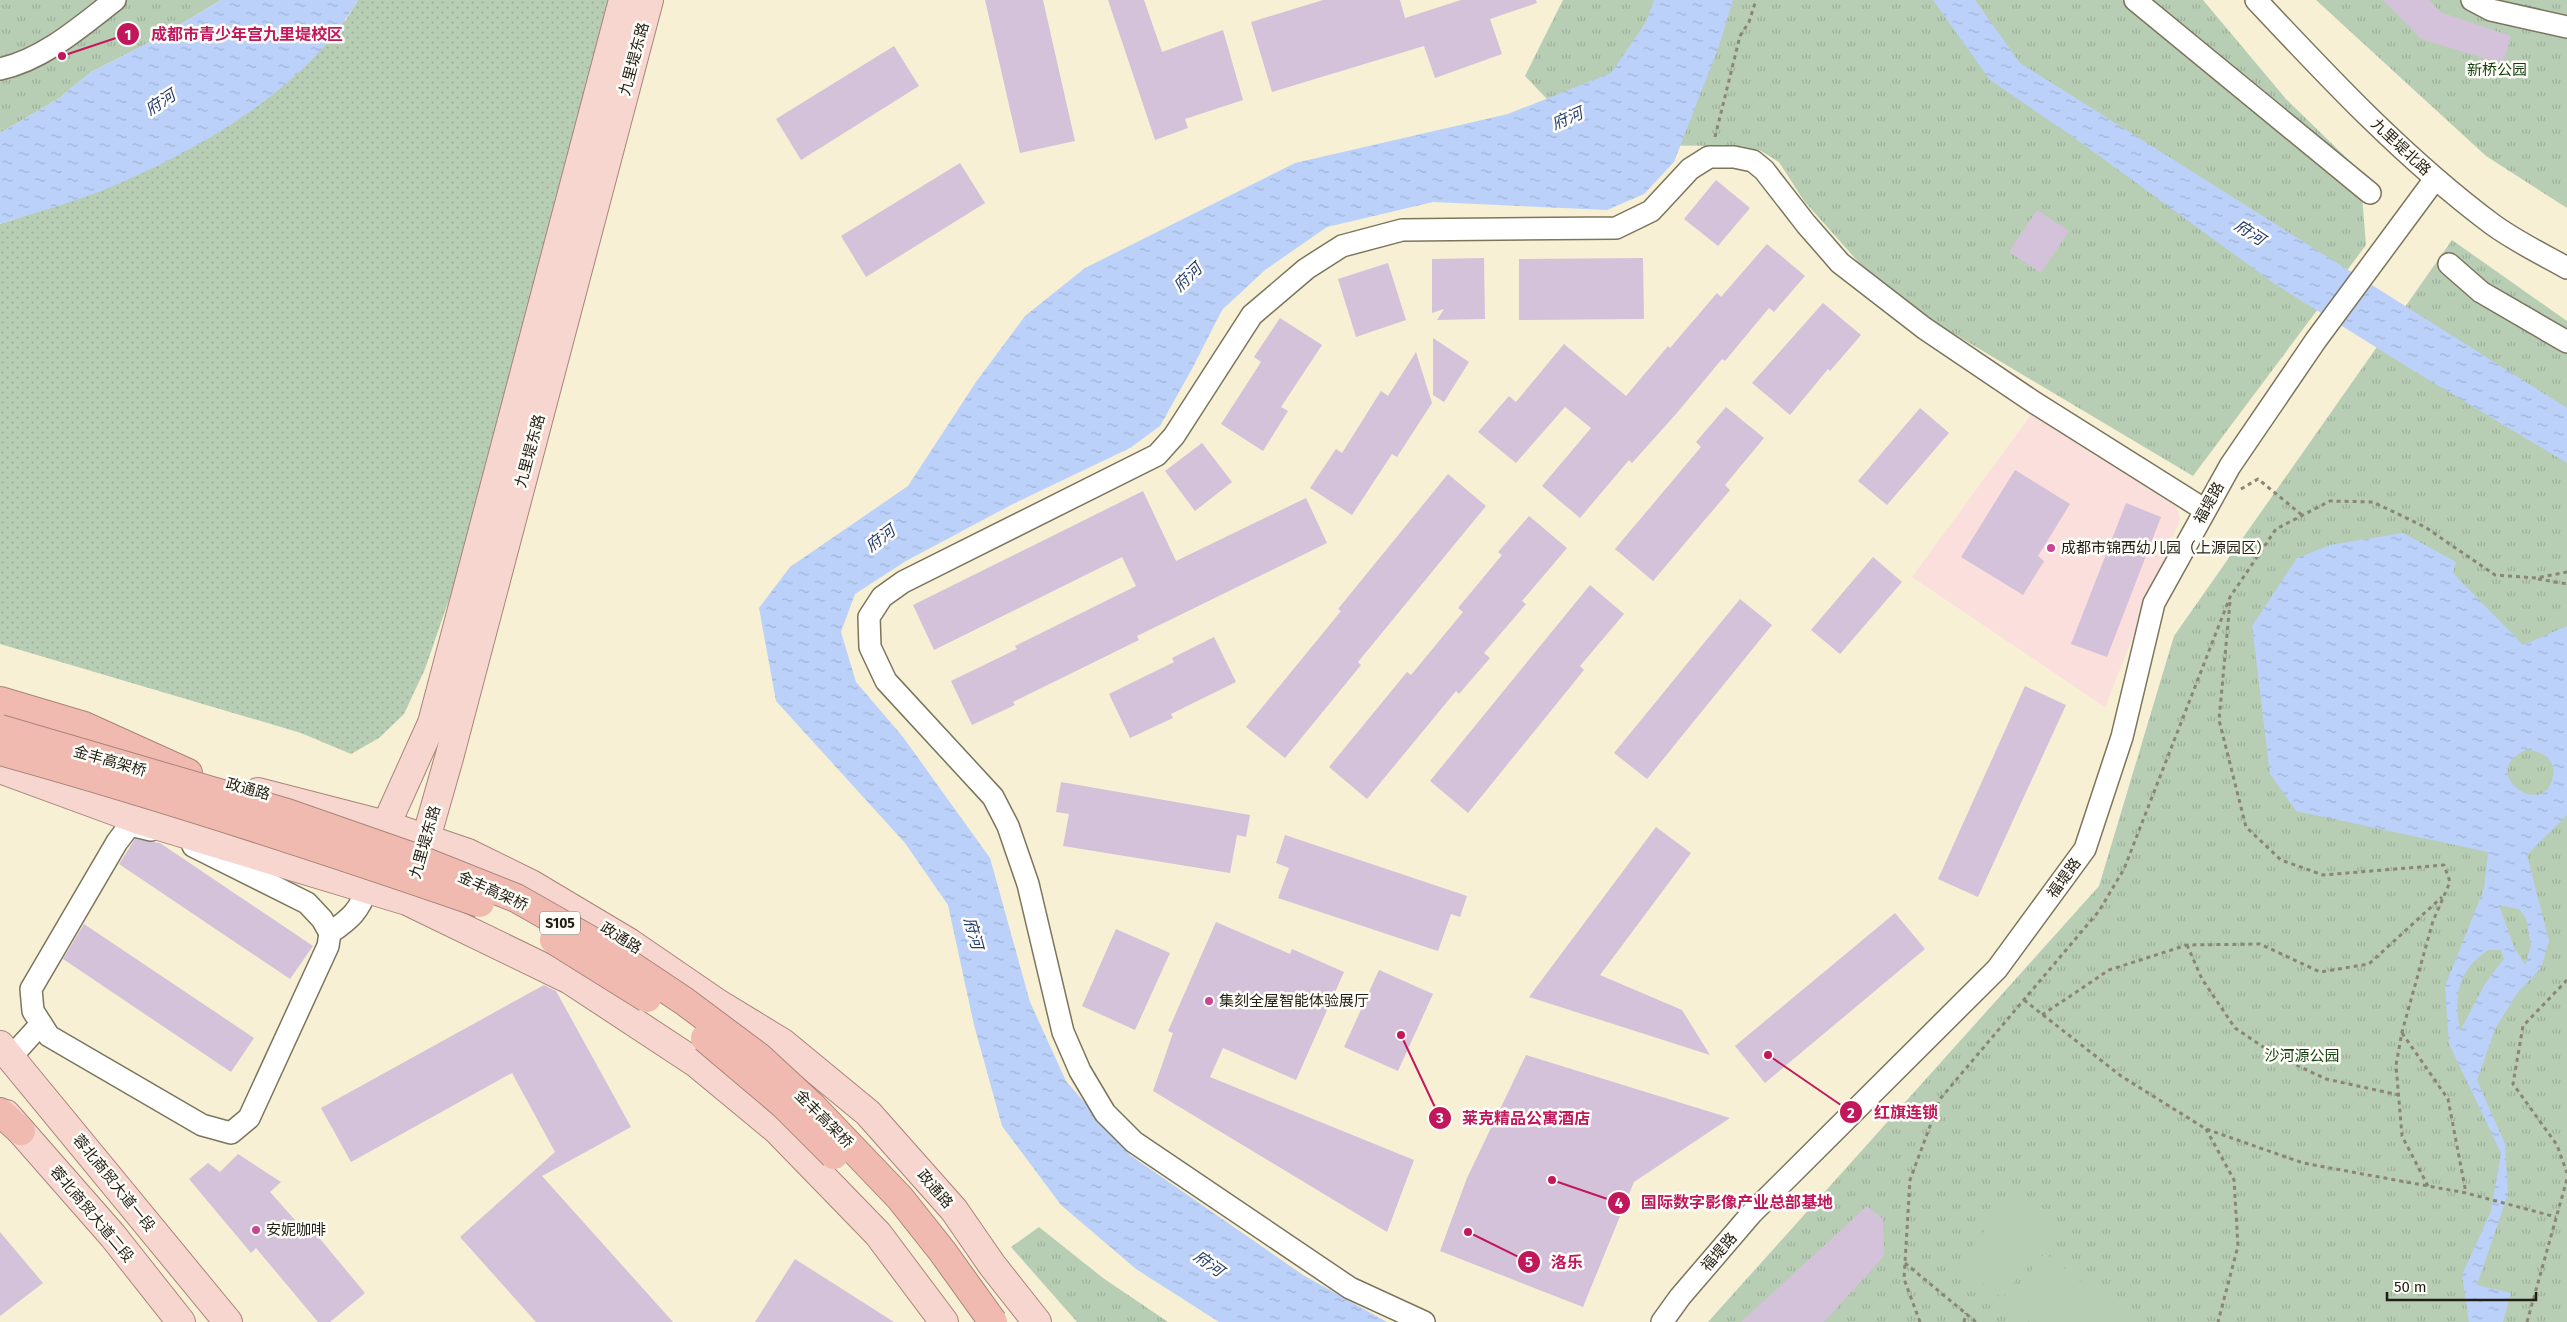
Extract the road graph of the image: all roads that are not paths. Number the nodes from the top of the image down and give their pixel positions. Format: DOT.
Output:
graph roads {
  1 [pos="115,0"];
  2 [pos="623,0"];
  3 [pos="649,0"];
  4 [pos="2135,0"];
  5 [pos="2256,0"];
  6 [pos="2472,0"];
  7 [pos="2567,27"];
  8 [pos="0,69"];
  9 [pos="2435,179"];
  10 [pos="2370,193"];
  11 [pos="2449,264"];
  12 [pos="2567,268"];
  13 [pos="2567,342"];
  14 [pos="2205,510"];
  15 [pos="0,702"];
  16 [pos="0,719"];
  17 [pos="0,729"];
  18 [pos="0,751"];
  19 [pos="0,769"];
  20 [pos="188,773"];
  21 [pos="386,825"];
  22 [pos="426,838"];
  23 [pos="367,887"];
  24 [pos="407,900"];
  25 [pos="330,932"];
  26 [pos="41,1024"];
  27 [pos="6,1051"];
  28 [pos="0,1107"];
  29 [pos="0,1112"];
  30 [pos="21,1131"];
  31 [pos="181,1322"];
  32 [pos="228,1322"];
  33 [pos="944,1322"];
  34 [pos="973,1322"];
  35 [pos="993,1322"];
  36 [pos="1037,1322"];
  37 [pos="1424,1322"];
  38 [pos="1662,1322"];
  1 -- 8 [label="street"];
  2 -- 21 [label="main road"];
  3 -- 22 [label="main road, 九里堤东路"];
  4 -- 10 [label="street"];
  5 -- 9 [label="street, 九里堤北路"];
  6 -- 7 [label="street"];
  9 -- 12 [label="street, 九里堤北路"];
  9 -- 14 [label="street, 福堤路"];
  11 -- 13 [label="street"];
  14 -- 37 [label="street"];
  14 -- 38 [label="street, 福堤路"];
  15 -- 20 [label="highway"];
  16 -- 20 [label="main road, 政通路 / S105"];
  17 -- 35 [label="highway, 金丰高架桥 / S105, bridge"];
  18 -- 34 [label="highway, 金丰高架桥 / S105, bridge"];
  19 -- 23 [label="main road"];
  20 -- 21 [label="main road, 政通路 / S105"];
  21 -- 22 [label="main road, 政通路 / S105"];
  21 -- 23 [label="main road"];
  22 -- 24 [label="main road, 九里堤东路"];
  22 -- 36 [label="main road, 政通路 / S105"];
  23 -- 24 [label="main road"];
  23 -- 25 [label="street"];
  24 -- 33 [label="main road"];
  25 -- 26 [label="street"];
  25 -- 26 [label="street"];
  26 -- 27 [label="street"];
  27 -- 32 [label="main road, 蓉北商贸大道一段"];
  28 -- 30 [label="main road, 蓉北商贸大道二段"];
  29 -- 30 [label="highway"];
  30 -- 31 [label="main road, 蓉北商贸大道二段"];
}
